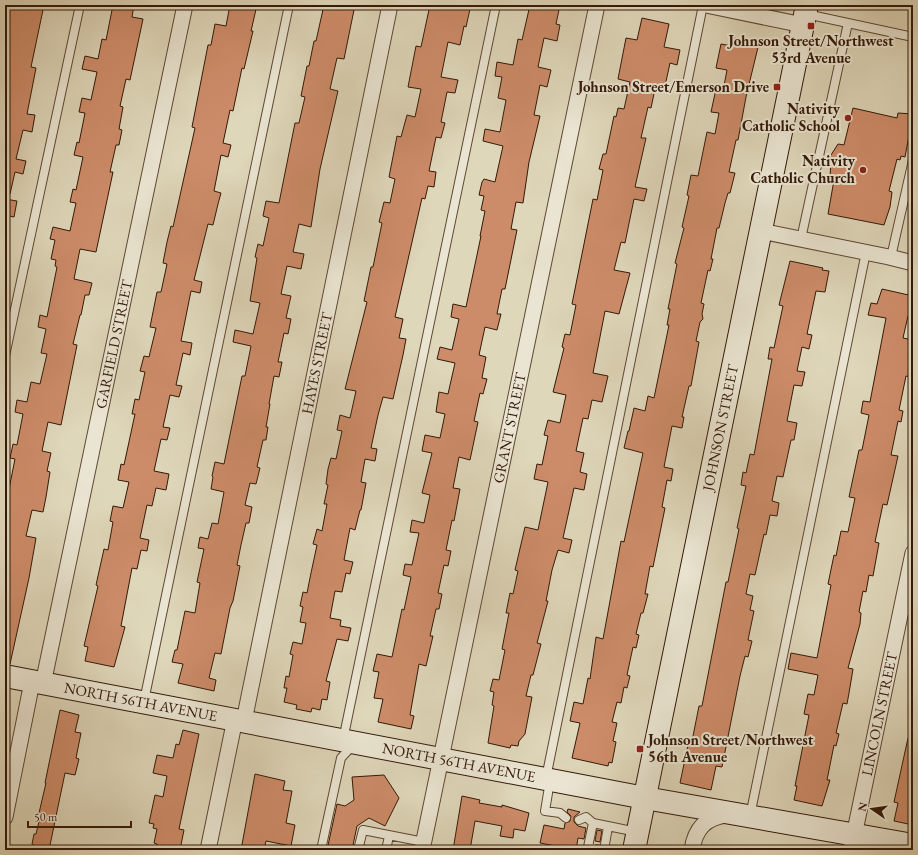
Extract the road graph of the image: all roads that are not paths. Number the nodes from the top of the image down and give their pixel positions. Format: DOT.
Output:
graph roads {
  1 [pos="80,5"];
  2 [pos="185,5"];
  3 [pos="289,5"];
  4 [pos="390,5"];
  5 [pos="496,5"];
  6 [pos="597,5"];
  7 [pos="705,5"];
  8 [pos="805,15"];
  9 [pos="848,23"];
  10 [pos="913,37"];
  11 [pos="913,160"];
  12 [pos="760,231"];
  13 [pos="801,239"];
  14 [pos="866,252"];
  15 [pos="891,257"];
  16 [pos="913,263"];
  17 [pos="5,356"];
  18 [pos="913,553"];
  19 [pos="5,676"];
  20 [pos="37,683"];
  21 [pos="144,703"];
  22 [pos="240,720"];
  23 [pos="349,742"];
  24 [pos="442,760"];
  25 [pos="548,780"];
  26 [pos="645,798"];
  27 [pos="564,814"];
  28 [pos="743,816"];
  29 [pos="5,817"];
  30 [pos="582,817"];
  31 [pos="593,823"];
  32 [pos="608,827"];
  33 [pos="389,836"];
  34 [pos="636,841"];
  35 [pos="853,843"];
  36 [pos="913,845"];
  37 [pos="423,846"];
  38 [pos="208,850"];
  39 [pos="321,850"];
  40 [pos="358,850"];
  41 [pos="386,850"];
  42 [pos="602,850"];
  43 [pos="692,850"];
  1 -- 17 [label="lane"];
  2 -- 20 [label="street, GARFIELD STREET"];
  3 -- 21 [label="lane"];
  4 -- 22 [label="street, HAYES STREET"];
  5 -- 23 [label="lane"];
  6 -- 24 [label="street, GRANT STREET"];
  7 -- 8 [label="street"];
  7 -- 25 [label="lane"];
  8 -- 9 [label="lane"];
  8 -- 12 [label="street, JOHNSON STREET"];
  9 -- 10 [label="lane"];
  9 -- 13 [label="lane"];
  11 -- 15 [label="lane"];
  12 -- 13 [label="street"];
  12 -- 26 [label="street, JOHNSON STREET"];
  13 -- 14 [label="street"];
  14 -- 15 [label="street"];
  14 -- 28 [label="lane"];
  15 -- 16 [label="street"];
  18 -- 35 [label="street, LINCOLN STREET"];
  19 -- 20 [label="street, NORTH 56TH AVENUE"];
  20 -- 21 [label="street, NORTH 56TH AVENUE"];
  20 -- 29 [label="street, GARFIELD STREET"];
  21 -- 22 [label="street, NORTH 56TH AVENUE"];
  22 -- 23 [label="street, NORTH 56TH AVENUE"];
  22 -- 38 [label="street, HAYES STREET"];
  23 -- 24 [label="street, NORTH 56TH AVENUE"];
  23 -- 39 [label="lane"];
  24 -- 25 [label="street, NORTH 56TH AVENUE"];
  24 -- 37 [label="street, GRANT STREET"];
  25 -- 26 [label="street, NORTH 56TH AVENUE"];
  25 -- 27 [label="lane"];
  26 -- 28 [label="street, NORTH 56TH AVENUE"];
  26 -- 34 [label="street, JOHNSON STREET"];
  28 -- 35 [label="street, NORTH 56TH AVENUE"];
  28 -- 43 [label="street"];
  30 -- 31 [label="lane"];
  31 -- 32 [label="lane"];
  31 -- 42 [label="lane"];
  32 -- 34 [label="lane"];
  32 -- 42 [label="lane"];
  33 -- 37 [label="lane"];
  33 -- 40 [label="lane"];
  33 -- 41 [label="lane"];
  35 -- 36 [label="street, NORTH 56TH AVENUE"];
}
